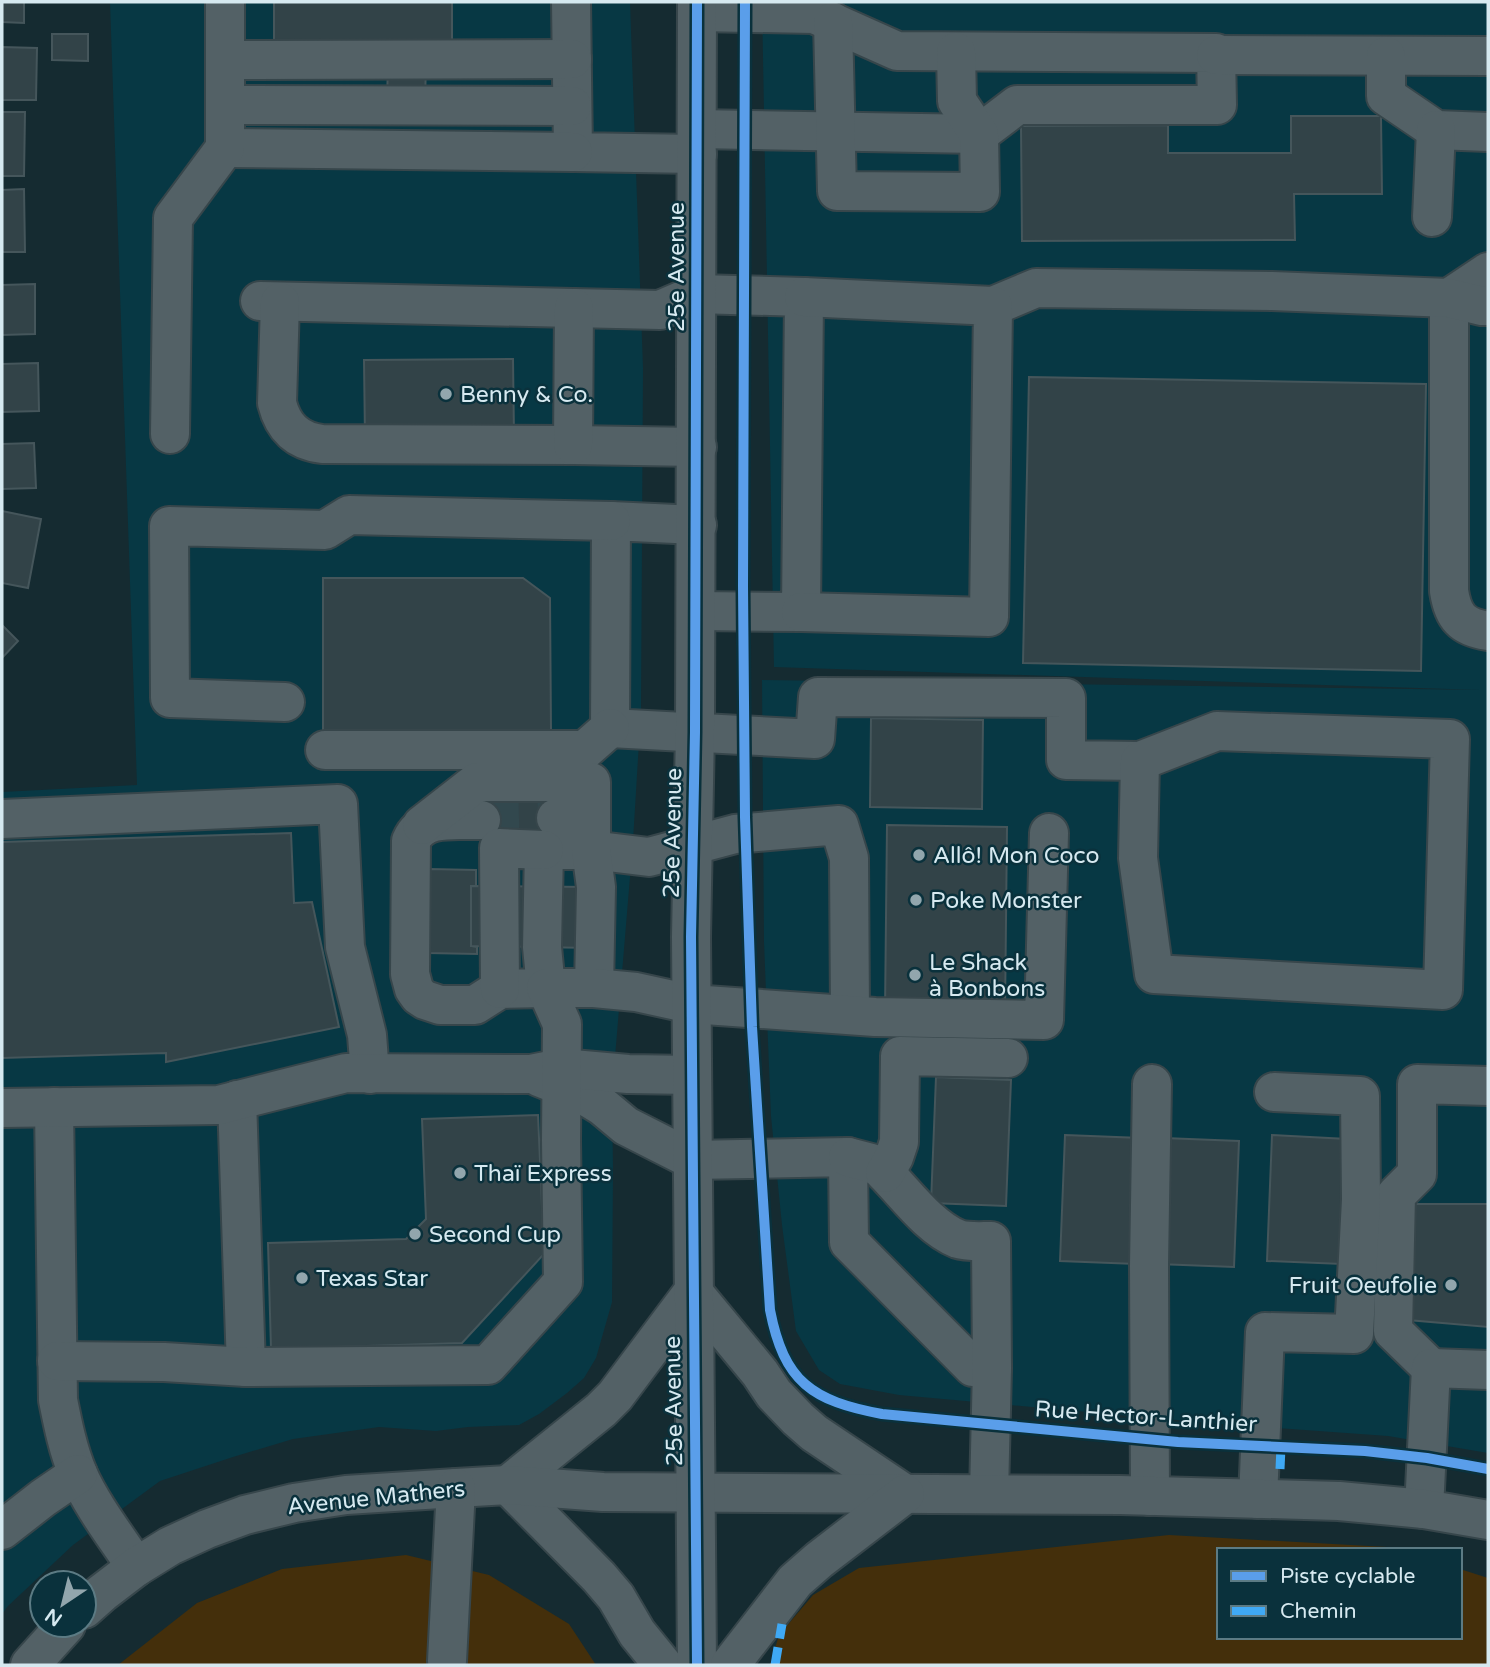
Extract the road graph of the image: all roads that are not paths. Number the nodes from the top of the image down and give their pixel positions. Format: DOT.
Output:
graph roads {
  1 [pos="225,2"];
  2 [pos="571,2"];
  3 [pos="697,7"];
  4 [pos="833,22"];
  5 [pos="957,52"];
  6 [pos="1216,55"];
  7 [pos="1386,56"];
  8 [pos="1488,56"];
  9 [pos="572,59"];
  10 [pos="225,60"];
  11 [pos="225,105"];
  12 [pos="572,106"];
  13 [pos="1436,130"];
  14 [pos="835,131"];
  15 [pos="1488,132"];
  16 [pos="979,134"];
  17 [pos="697,141"];
  18 [pos="225,148"];
  19 [pos="573,152"];
  20 [pos="1432,217"];
  21 [pos="1488,272"];
  22 [pos="697,294"];
  23 [pos="804,297"];
  24 [pos="1450,298"];
  25 [pos="993,306"];
  26 [pos="1488,306"];
  27 [pos="574,308"];
  28 [pos="170,434"];
  29 [pos="573,445"];
  30 [pos="697,447"];
  31 [pos="611,521"];
  32 [pos="697,525"];
  33 [pos="696,611"];
  34 [pos="801,612"];
  35 [pos="1488,631"];
  36 [pos="285,702"];
  37 [pos="610,728"];
  38 [pos="695,732"];
  39 [pos="325,750"];
  40 [pos="1140,761"];
  41 [pos="2,818"];
  42 [pos="481,820"];
  43 [pos="422,825"];
  44 [pos="1049,833"];
  45 [pos="570,834"];
  46 [pos="693,845"];
  47 [pos="546,988"];
  48 [pos="594,988"];
  49 [pos="500,989"];
  50 [pos="691,1004"];
  51 [pos="850,1015"];
  52 [pos="1008,1058"];
  53 [pos="370,1074"];
  54 [pos="692,1075"];
  55 [pos="551,1076"];
  56 [pos="1152,1084"];
  57 [pos="1488,1086"];
  58 [pos="1274,1092"];
  59 [pos="237,1100"];
  60 [pos="54,1107"];
  61 [pos="2,1108"];
  62 [pos="848,1157"];
  63 [pos="693,1160"];
  64 [pos="885,1173"];
  65 [pos="693,1292"];
  66 [pos="57,1361"];
  67 [pos="246,1367"];
  68 [pos="992,1368"];
  69 [pos="1431,1368"];
  70 [pos="1488,1370"];
  71 [pos="78,1474"];
  72 [pos="508,1485"];
  73 [pos="456,1488"];
  74 [pos="695,1492"];
  75 [pos="905,1494"];
  76 [pos="989,1494"];
  77 [pos="1150,1496"];
  78 [pos="1258,1499"];
  79 [pos="1424,1509"];
  80 [pos="1488,1520"];
  81 [pos="2,1530"];
  82 [pos="136,1567"];
  83 [pos="98,1597"];
  84 [pos="53,1639"];
  85 [pos="447,1661"];
  86 [pos="30,1665"];
  87 [pos="663,1665"];
  88 [pos="697,1665"];
  89 [pos="730,1665"];
  1 -- 10 [label="street"];
  2 -- 9 [label="street"];
  3 -- 4 [label="street"];
  3 -- 17 [label="street, 25e Avenue"];
  4 -- 5 [label="street"];
  4 -- 14 [label="street"];
  5 -- 6 [label="street"];
  5 -- 16 [label="street"];
  6 -- 7 [label="street"];
  6 -- 16 [label="street"];
  7 -- 8 [label="street"];
  7 -- 13 [label="street"];
  9 -- 10 [label="street"];
  9 -- 12 [label="street"];
  10 -- 11 [label="street"];
  11 -- 12 [label="street"];
  11 -- 18 [label="street"];
  12 -- 19 [label="street"];
  13 -- 15 [label="street"];
  13 -- 20 [label="street"];
  14 -- 16 [label="street"];
  14 -- 16 [label="street"];
  14 -- 17 [label="street"];
  17 -- 19 [label="street"];
  17 -- 22 [label="street, 25e Avenue"];
  18 -- 19 [label="street"];
  18 -- 28 [label="street"];
  21 -- 24 [label="street"];
  22 -- 23 [label="street"];
  22 -- 27 [label="street"];
  22 -- 30 [label="street, 25e Avenue"];
  23 -- 25 [label="street"];
  23 -- 34 [label="street"];
  24 -- 25 [label="street"];
  24 -- 26 [label="street"];
  24 -- 35 [label="street"];
  25 -- 34 [label="street"];
  27 -- 29 [label="street"];
  27 -- 29 [label="street"];
  29 -- 30 [label="street"];
  30 -- 32 [label="street, 25e Avenue"];
  31 -- 32 [label="street"];
  31 -- 36 [label="street"];
  31 -- 37 [label="street"];
  32 -- 33 [label="street, 25e Avenue"];
  33 -- 34 [label="street"];
  33 -- 38 [label="street, 25e Avenue"];
  37 -- 38 [label="street"];
  37 -- 39 [label="street"];
  38 -- 40 [label="street"];
  38 -- 46 [label="street, 25e Avenue"];
  40 -- 40 [label="street"];
  41 -- 53 [label="street"];
  42 -- 43 [label="street"];
  43 -- 45 [label="street"];
  43 -- 49 [label="street"];
  44 -- 51 [label="street"];
  45 -- 46 [label="street"];
  45 -- 47 [label="street"];
  45 -- 48 [label="street"];
  45 -- 49 [label="street"];
  46 -- 50 [label="street, 25e Avenue"];
  46 -- 51 [label="street"];
  47 -- 48 [label="street"];
  47 -- 49 [label="street"];
  47 -- 55 [label="street"];
  48 -- 50 [label="street"];
  50 -- 51 [label="street"];
  50 -- 54 [label="street, 25e Avenue"];
  52 -- 64 [label="street"];
  53 -- 55 [label="street"];
  53 -- 59 [label="street"];
  54 -- 55 [label="street"];
  54 -- 63 [label="street, 25e Avenue"];
  55 -- 63 [label="street"];
  55 -- 67 [label="street"];
  56 -- 77 [label="street"];
  57 -- 69 [label="street"];
  58 -- 78 [label="street"];
  59 -- 60 [label="street"];
  59 -- 67 [label="street"];
  60 -- 61 [label="street"];
  60 -- 66 [label="street"];
  62 -- 63 [label="street"];
  62 -- 64 [label="street"];
  62 -- 68 [label="street"];
  63 -- 65 [label="street, 25e Avenue"];
  64 -- 68 [label="street"];
  65 -- 72 [label="street"];
  65 -- 74 [label="street, 25e Avenue"];
  65 -- 75 [label="street"];
  66 -- 67 [label="street"];
  66 -- 71 [label="street"];
  68 -- 76 [label="street"];
  69 -- 70 [label="street"];
  69 -- 79 [label="street"];
  71 -- 81 [label="street"];
  71 -- 82 [label="street"];
  72 -- 73 [label="street, Avenue Mathers"];
  72 -- 74 [label="street, Avenue Mathers"];
  72 -- 87 [label="street"];
  73 -- 82 [label="street, Avenue Mathers"];
  73 -- 85 [label="street"];
  74 -- 75 [label="street"];
  74 -- 88 [label="street, 25e Avenue"];
  75 -- 76 [label="street"];
  75 -- 89 [label="street"];
  76 -- 77 [label="street"];
  77 -- 78 [label="street"];
  78 -- 79 [label="street"];
  79 -- 80 [label="street"];
  82 -- 83 [label="street, Avenue Mathers"];
  84 -- 86 [label="street"];
}
